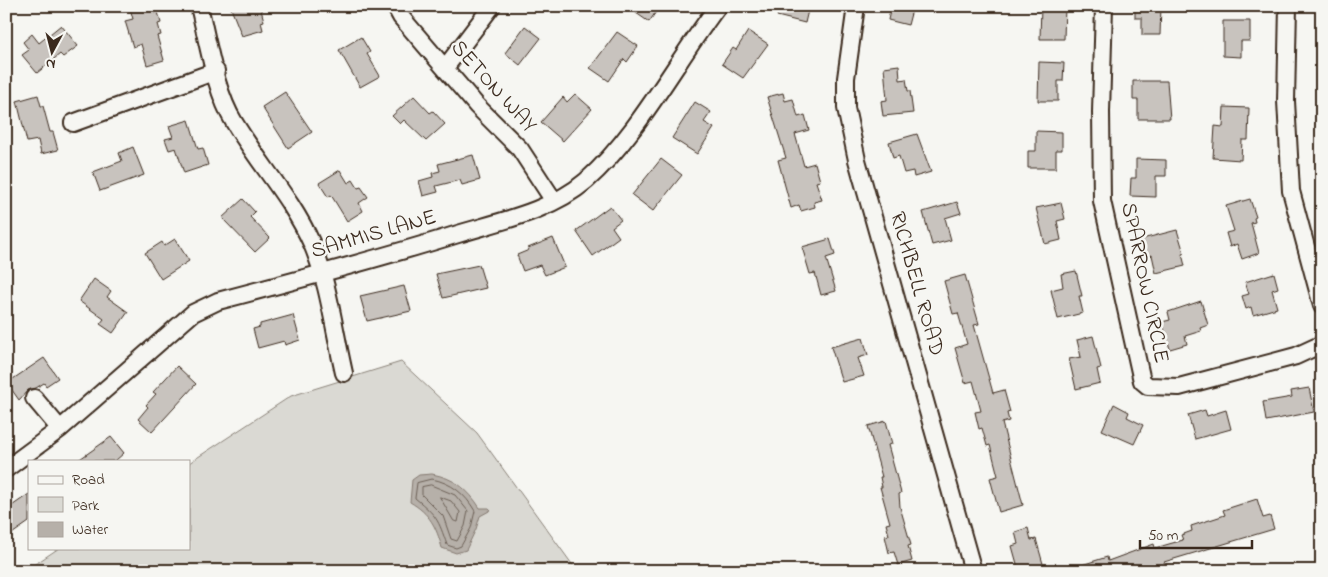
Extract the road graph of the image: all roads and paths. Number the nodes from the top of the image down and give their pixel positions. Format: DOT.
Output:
graph roads {
  1 [pos="199,6"];
  2 [pos="395,6"];
  3 [pos="492,6"];
  4 [pos="718,6"];
  5 [pos="856,6"];
  6 [pos="1104,6"];
  7 [pos="1288,6"];
  8 [pos="445,68"];
  9 [pos="216,71"];
  10 [pos="73,123"];
  11 [pos="554,201"];
  12 [pos="322,273"];
  13 [pos="1322,306"];
  14 [pos="1322,344"];
  15 [pos="344,373"];
  16 [pos="34,398"];
  17 [pos="60,429"];
  18 [pos="6,469"];
  19 [pos="973,571"];
  1 -- 9 [label="street"];
  2 -- 8 [label="street, SETON WAY"];
  3 -- 8 [label="street"];
  4 -- 11 [label="street, SAMMIS LANE"];
  5 -- 19 [label="street, RICHBELL ROAD"];
  6 -- 14 [label="street, SPARROW CIRCLE"];
  7 -- 13 [label="street"];
  8 -- 11 [label="street, SETON WAY"];
  9 -- 10 [label="street"];
  9 -- 12 [label="street"];
  11 -- 12 [label="street, SAMMIS LANE"];
  12 -- 15 [label="street"];
  12 -- 17 [label="street, SAMMIS LANE"];
  16 -- 17 [label="street"];
  17 -- 18 [label="street, SAMMIS LANE"];
}
